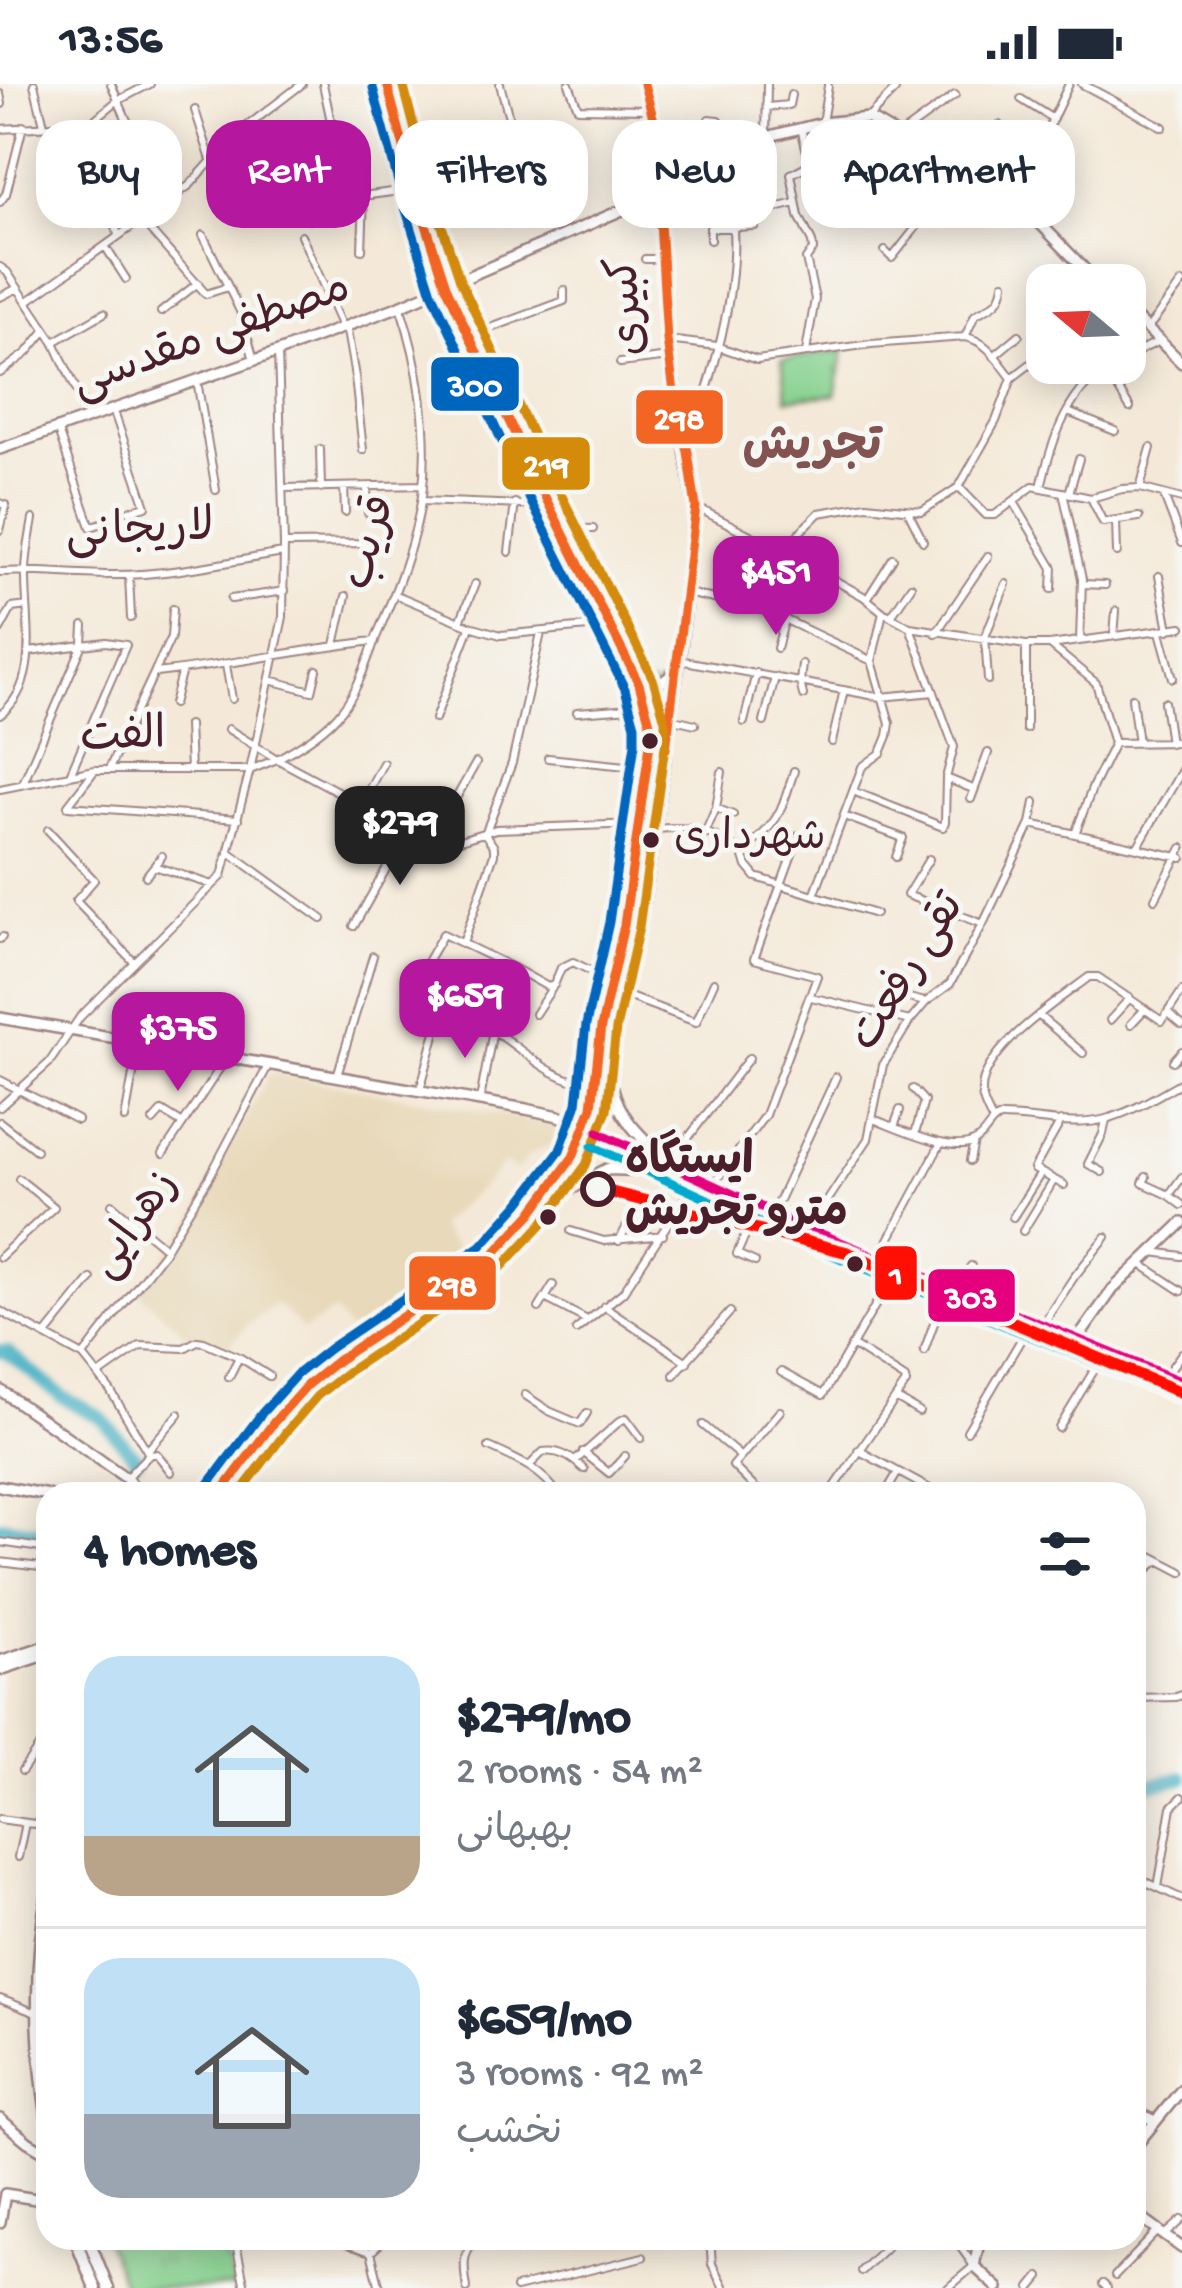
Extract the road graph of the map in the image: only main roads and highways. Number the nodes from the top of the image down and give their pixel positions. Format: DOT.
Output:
graph roads {
  1 [pos="644,84"];
  2 [pos="392,85"];
  3 [pos="653,120"];
  4 [pos="777,134"];
  5 [pos="612,214"];
  6 [pos="661,228"];
  7 [pos="1077,264"];
  8 [pos="446,286"];
  9 [pos="1146,326"];
  10 [pos="1182,363"];
  11 [pos="0,449"];
  12 [pos="628,661"];
  13 [pos="678,663"];
  14 [pos="0,1018"];
  15 [pos="610,1072"];
  16 [pos="592,1130"];
  17 [pos="587,1143"];
  18 [pos="646,1152"];
  19 [pos="670,1163"];
  20 [pos="639,1166"];
  21 [pos="656,1175"];
  22 [pos="562,1194"];
  23 [pos="1182,1222"];
  24 [pos="949,1293"];
  25 [pos="1077,1340"];
  26 [pos="1182,1382"];
  27 [pos="0,1391"];
  28 [pos="1182,1396"];
  29 [pos="126,1478"];
  30 [pos="126,1482"];
  31 [pos="130,1482"];
  32 [pos="229,1482"];
  33 [pos="243,1482"];
  34 [pos="0,1486"];
  35 [pos="36,1493"];
  36 [pos="36,1650"];
  37 [pos="36,1657"];
  38 [pos="0,1666"];
  39 [pos="1182,2089"];
  40 [pos="1170,2104"];
  41 [pos="1182,2113"];
  42 [pos="1146,2117"];
  43 [pos="0,2119"];
  44 [pos="1155,2122"];
  45 [pos="1146,2133"];
  46 [pos="36,2146"];
  47 [pos="36,2199"];
  48 [pos="0,2222"];
  49 [pos="1146,2222"];
  50 [pos="1182,2248"];
  51 [pos="80,2250"];
  52 [pos="93,2250"];
  53 [pos="977,2250"];
  54 [pos="95,2288"];
  55 [pos="108,2288"];
  56 [pos="998,2288"];
  1 -- 3 [label="main road, کبیری"];
  2 -- 8 [label="main road"];
  4 -- 7 [label="main road"];
  5 -- 8 [label="main road, مصطفی مقدسی"];
  6 -- 13 [label="main road, کبیری"];
  8 -- 11 [label="main road, مصطفی مقدسی"];
  8 -- 12 [label="main road"];
  9 -- 10 [label="main road"];
  12 -- 13 [label="main road"];
  12 -- 16 [label="main road"];
  13 -- 15 [label="main road, کبیری"];
  14 -- 16 [label="main road"];
  15 -- 16 [label="main road, کبیری"];
  15 -- 19 [label="main road"];
  16 -- 17 [label="main road"];
  16 -- 18 [label="main road"];
  17 -- 20 [label="main road"];
  17 -- 22 [label="main road"];
  17 -- 32 [label="main road"];
  18 -- 19 [label="main road"];
  18 -- 20 [label="main road"];
  19 -- 24 [label="main road"];
  20 -- 21 [label="main road"];
  21 -- 22 [label="main road"];
  21 -- 24 [label="main road"];
  22 -- 33 [label="main road"];
  23 -- 25 [label="main road"];
  24 -- 25 [label="main road"];
  24 -- 28 [label="main road"];
  25 -- 26 [label="main road"];
  27 -- 29 [label="main road"];
  29 -- 30 [label="main road"];
  29 -- 31 [label="main road"];
  34 -- 35 [label="main road"];
  36 -- 38 [label="main road"];
  37 -- 38 [label="main road"];
  39 -- 40 [label="main road"];
  40 -- 41 [label="main road"];
  40 -- 44 [label="main road"];
  42 -- 44 [label="main road"];
  43 -- 46 [label="main road"];
  44 -- 45 [label="main road"];
  47 -- 48 [label="main road"];
  49 -- 50 [label="main road"];
  51 -- 54 [label="main road"];
  52 -- 55 [label="main road"];
  53 -- 56 [label="main road"];
}
